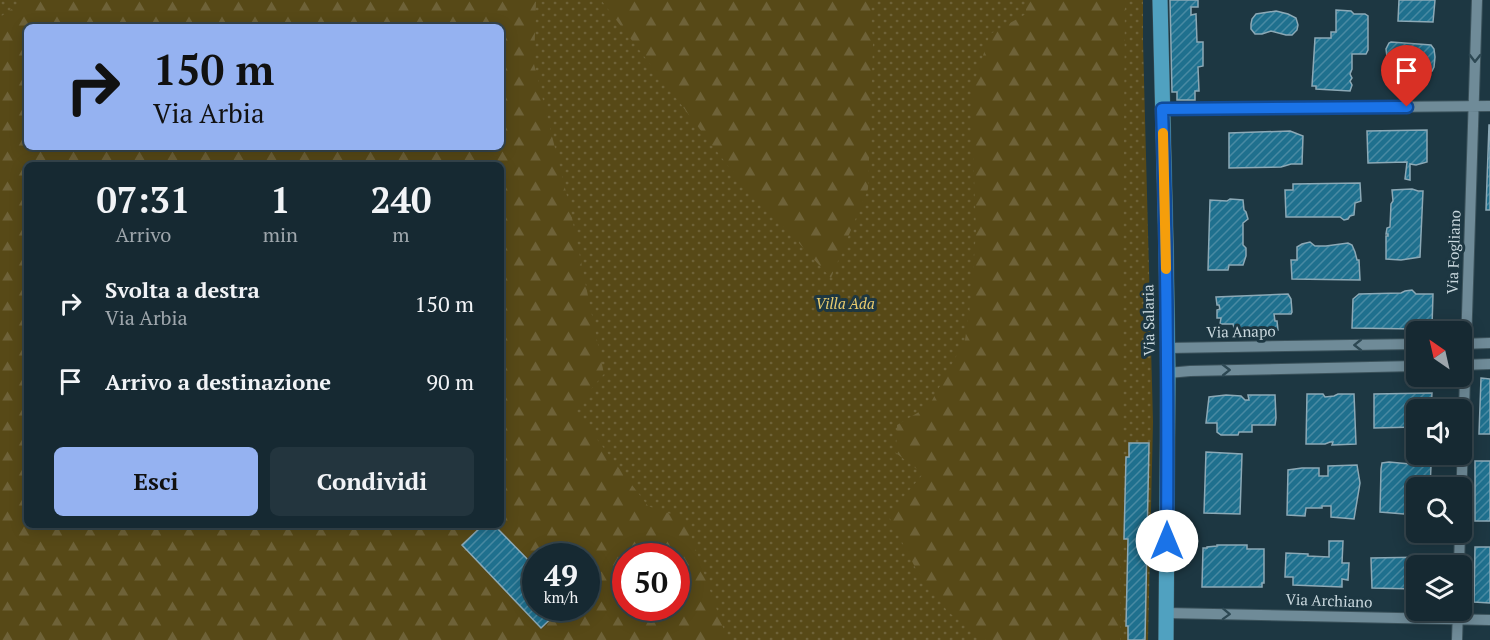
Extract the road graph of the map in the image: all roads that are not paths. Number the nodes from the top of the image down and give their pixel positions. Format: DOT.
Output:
graph roads {
  1 [pos="1160,0"];
  2 [pos="1477,0"];
  3 [pos="1474,106"];
  4 [pos="1490,106"];
  5 [pos="1162,109"];
  6 [pos="1465,321"];
  7 [pos="1490,343"];
  8 [pos="1406,344"];
  9 [pos="1472,344"];
  10 [pos="1316,346"];
  11 [pos="1168,348"];
  12 [pos="1490,364"];
  13 [pos="1472,365"];
  14 [pos="1406,366"];
  15 [pos="1315,368"];
  16 [pos="1168,373"];
  17 [pos="1463,387"];
  18 [pos="1461,477"];
  19 [pos="1167,613"];
  20 [pos="1406,615"];
  21 [pos="1472,617"];
  22 [pos="1490,620"];
  23 [pos="1457,621"];
  24 [pos="1166,640"];
  25 [pos="1457,640"];
  1 -- 5 [label="main road, Via Salaria"];
  2 -- 3 [label="street, Via Fogliano, one-way"];
  3 -- 4 [label="street"];
  3 -- 5 [label="street"];
  3 -- 6 [label="street, Via Fogliano"];
  5 -- 11 [label="main road, Via Salaria"];
  7 -- 9 [label="street"];
  8 -- 10 [label="street, Via Anapo, one-way"];
  10 -- 11 [label="street, Via Anapo"];
  10 -- 15 [label="street"];
  11 -- 16 [label="main road, Via Salaria"];
  12 -- 13 [label="street"];
  14 -- 15 [label="street"];
  16 -- 15 [label="street, one-way"];
  16 -- 19 [label="main road, Via Salaria"];
  17 -- 18 [label="street, Via Fogliano"];
  19 -- 20 [label="street, Via Archiano, one-way"];
  19 -- 24 [label="main road, Via Salaria"];
  21 -- 22 [label="street, Via Archiano"];
  23 -- 25 [label="street"];
}
